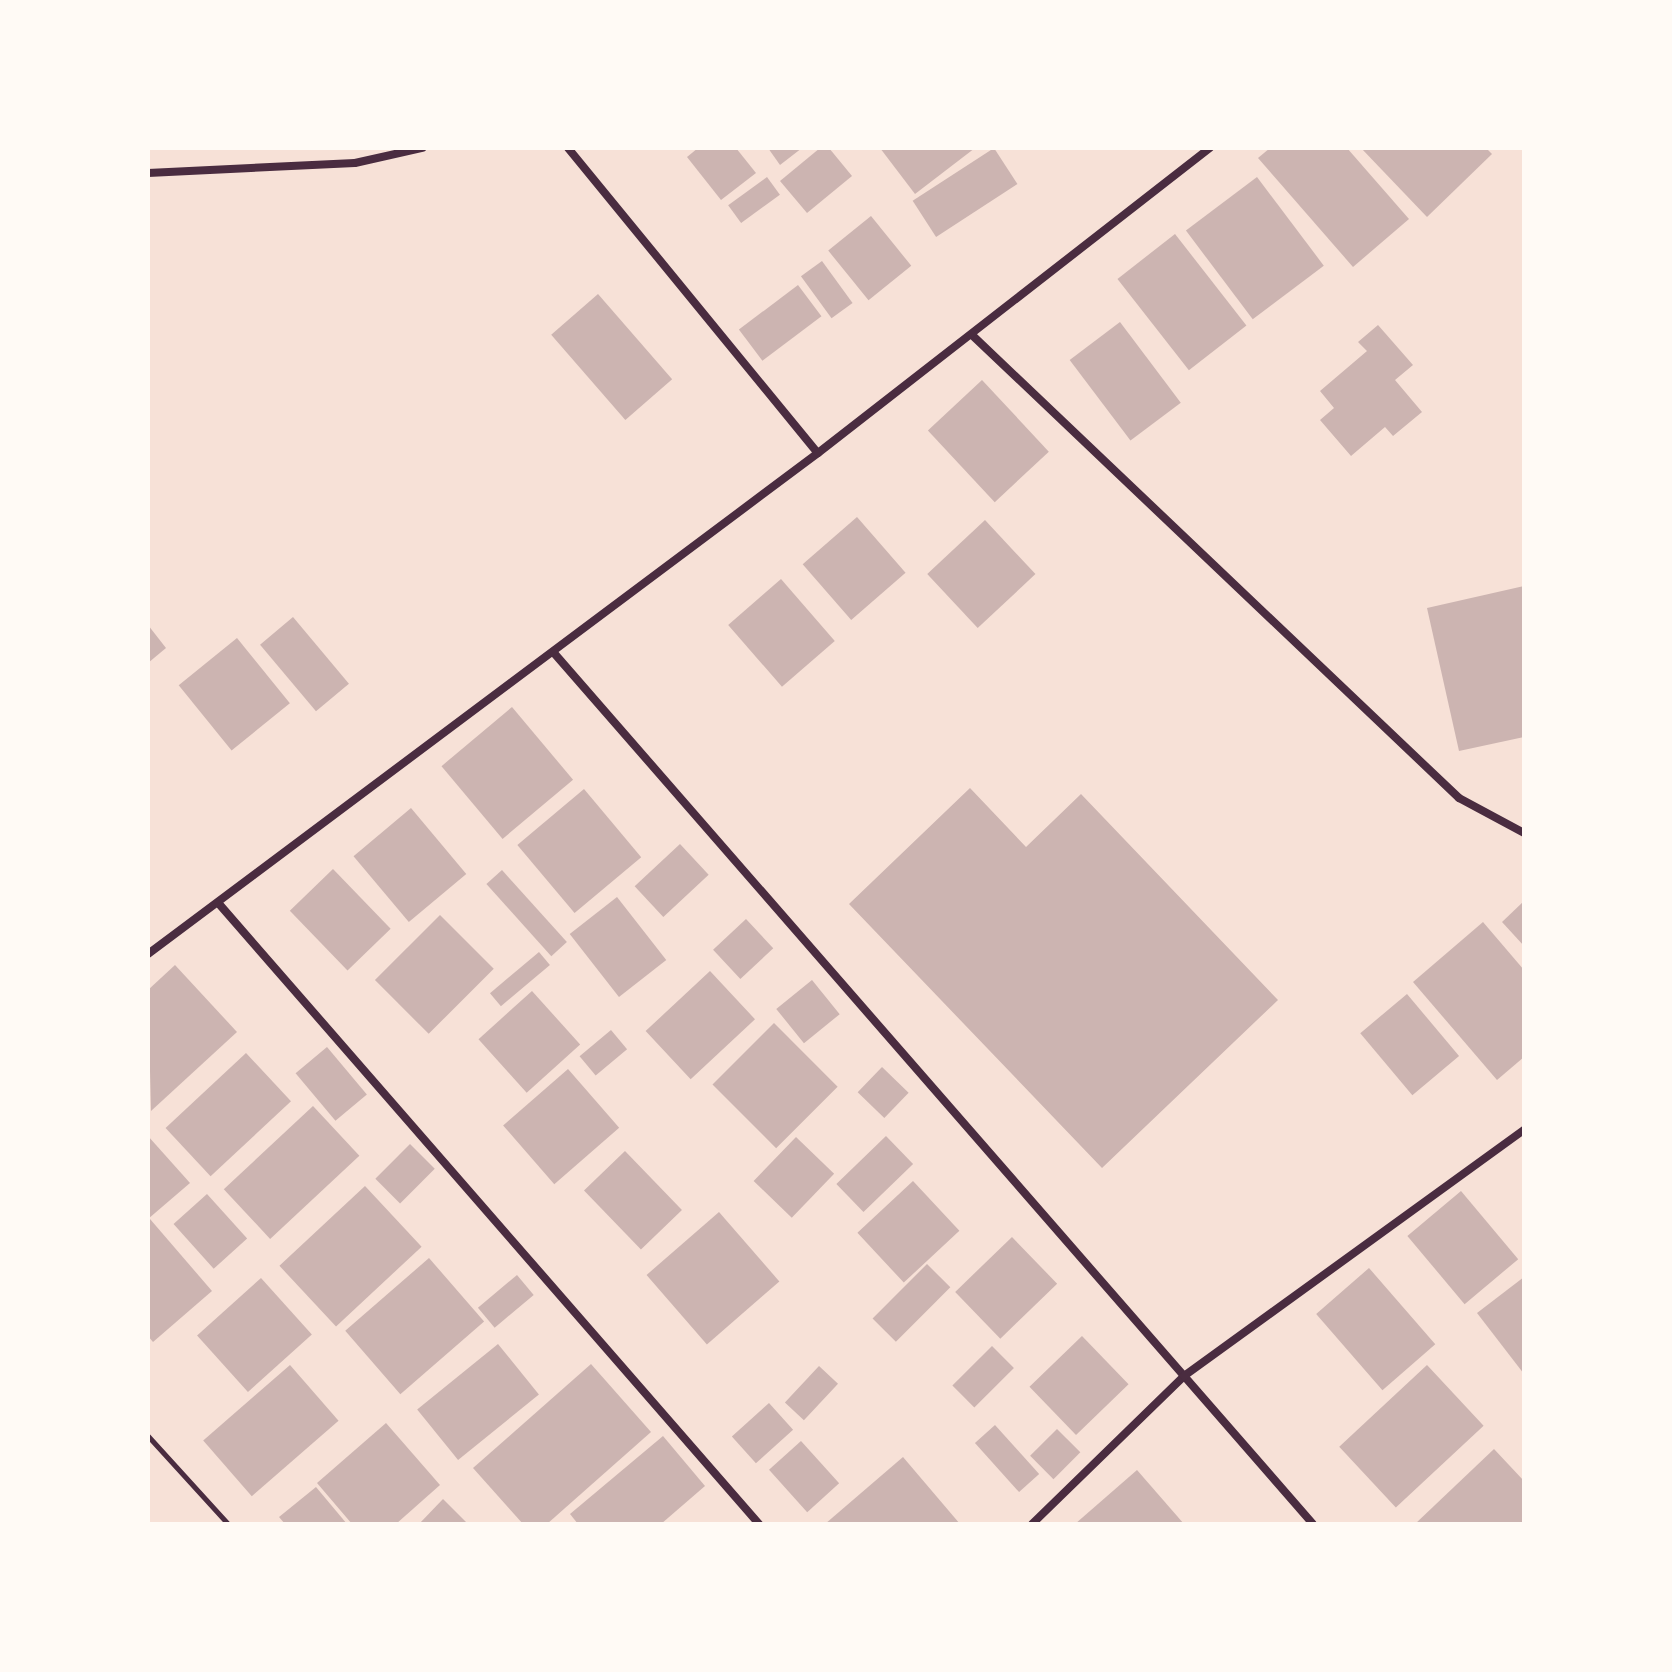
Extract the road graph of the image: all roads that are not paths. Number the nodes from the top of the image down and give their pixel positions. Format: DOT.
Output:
graph roads {
  1 [pos="422,148"];
  2 [pos="568,148"];
  3 [pos="1210,148"];
  4 [pos="148,173"];
  5 [pos="972,335"];
  6 [pos="818,453"];
  7 [pos="554,653"];
  8 [pos="1524,833"];
  9 [pos="220,905"];
  10 [pos="148,954"];
  11 [pos="1522,1136"];
  12 [pos="1184,1376"];
  13 [pos="759,1524"];
  14 [pos="1032,1524"];
  15 [pos="1313,1524"];
  1 -- 4 [label="street"];
  2 -- 6 [label="street"];
  3 -- 5 [label="street"];
  5 -- 6 [label="street"];
  5 -- 8 [label="street"];
  6 -- 7 [label="street"];
  7 -- 9 [label="street"];
  7 -- 12 [label="street"];
  9 -- 10 [label="street"];
  9 -- 13 [label="street"];
  11 -- 12 [label="street"];
  12 -- 14 [label="street"];
  12 -- 15 [label="street"];
}
